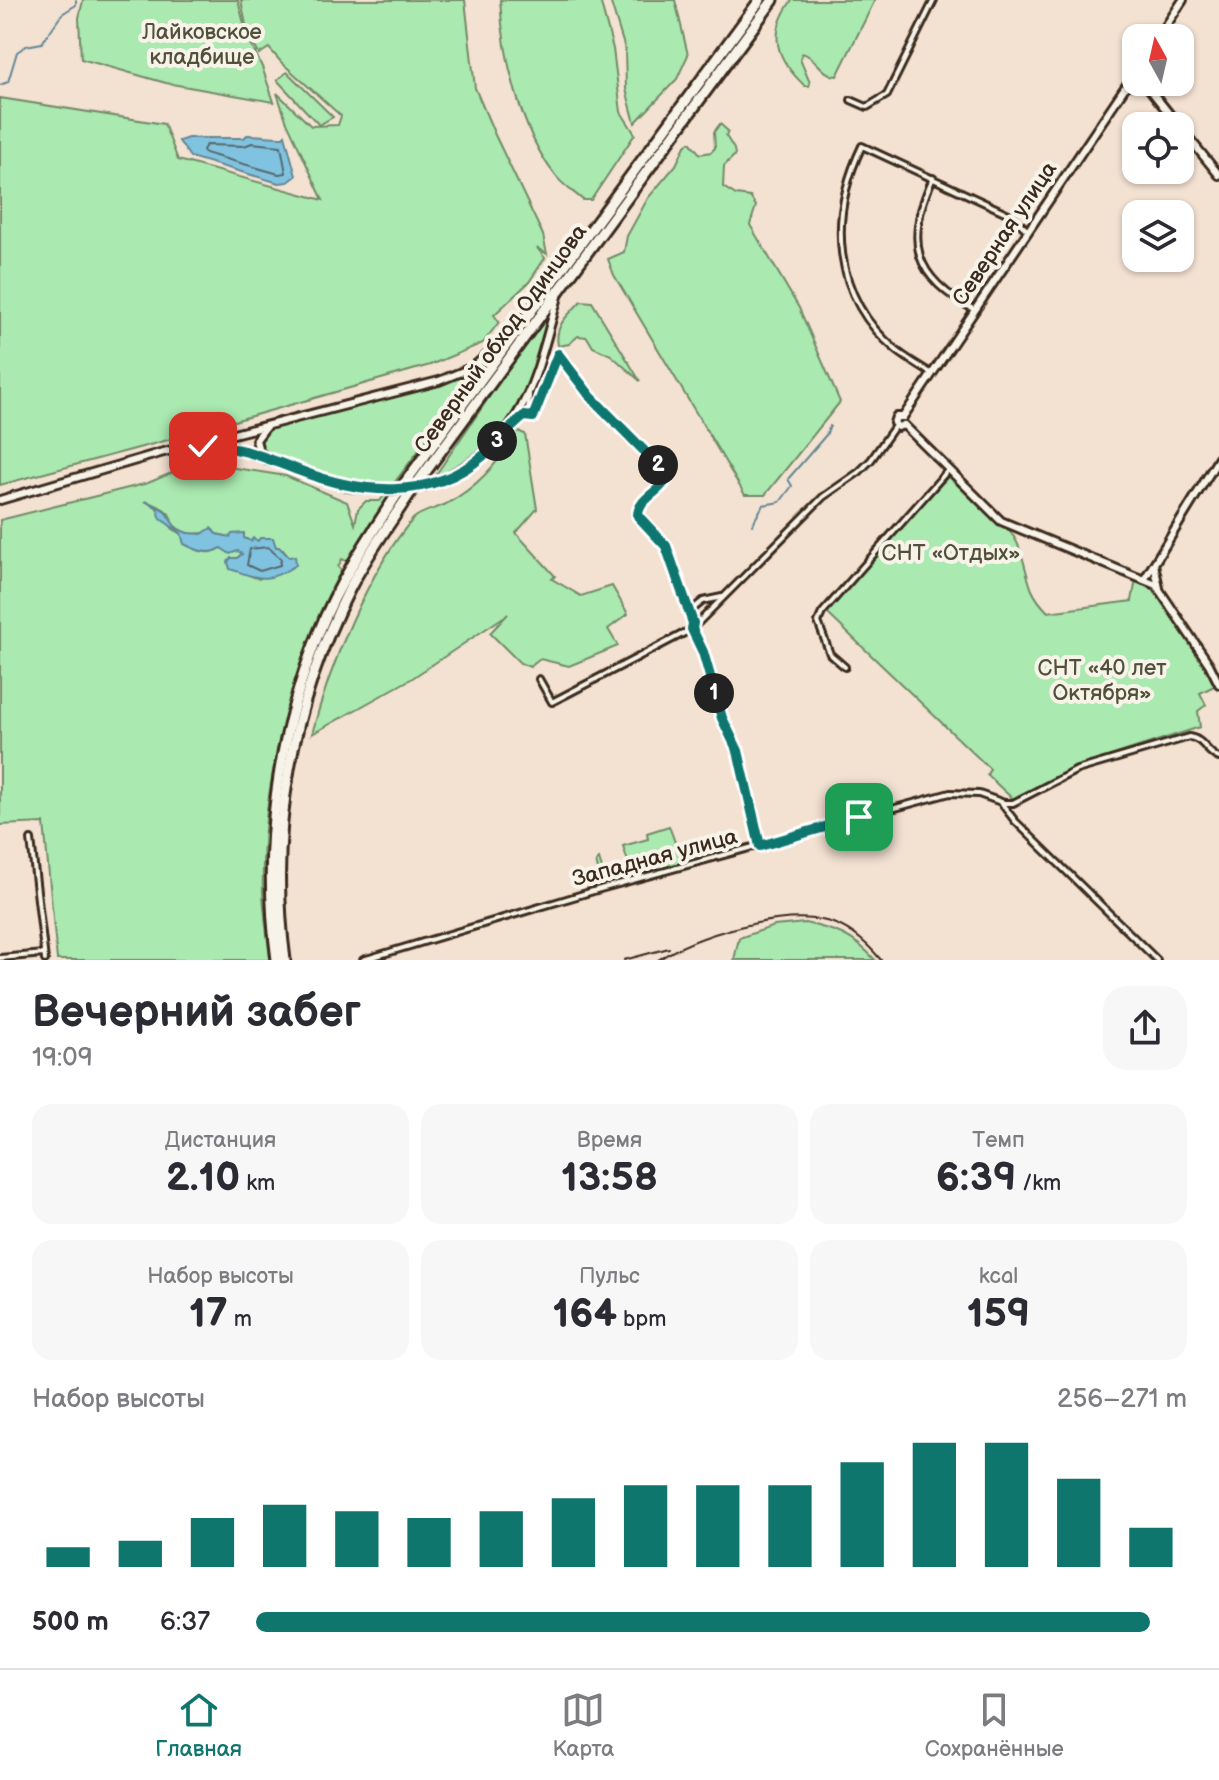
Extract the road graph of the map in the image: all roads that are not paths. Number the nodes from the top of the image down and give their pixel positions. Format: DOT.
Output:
graph roads {
  1 [pos="760,0"];
  2 [pos="773,0"];
  3 [pos="934,0"];
  4 [pos="1183,0"];
  5 [pos="1167,24"];
  6 [pos="1122,93"];
  7 [pos="1155,96"];
  8 [pos="851,100"];
  9 [pos="1169,112"];
  10 [pos="1194,144"];
  11 [pos="1219,175"];
  12 [pos="933,178"];
  13 [pos="1028,231"];
  14 [pos="560,290"];
  15 [pos="542,298"];
  16 [pos="975,310"];
  17 [pos="932,374"];
  18 [pos="530,393"];
  19 [pos="530,416"];
  20 [pos="903,421"];
  21 [pos="272,425"];
  22 [pos="895,426"];
  23 [pos="501,436"];
  24 [pos="160,453"];
  25 [pos="1219,458"];
  26 [pos="268,459"];
  27 [pos="949,469"];
  28 [pos="0,500"];
  29 [pos="1154,564"];
  30 [pos="1144,580"];
  31 [pos="1160,590"];
  32 [pos="727,595"];
  33 [pos="689,612"];
  34 [pos="692,629"];
  35 [pos="1219,660"];
  36 [pos="1209,664"];
  37 [pos="845,667"];
  38 [pos="539,679"];
  39 [pos="1219,684"];
  40 [pos="1219,758"];
  41 [pos="1000,802"];
  42 [pos="31,840"];
  43 [pos="760,846"];
  44 [pos="44,957"];
  45 [pos="0,958"];
  46 [pos="364,959"];
  47 [pos="277,960"];
  48 [pos="285,960"];
  49 [pos="1157,960"];
  1 -- 15 [label="highway, Северный обход Одинцова"];
  2 -- 14 [label="highway, Северный обход Одинцова"];
  3 -- 8 [label="street"];
  4 -- 5 [label="street"];
  6 -- 13 [label="street, Северная улица"];
  7 -- 9 [label="street"];
  10 -- 11 [label="street"];
  12 -- 13 [label="street"];
  12 -- 16 [label="street"];
  12 -- 17 [label="street"];
  13 -- 16 [label="street, Северная улица"];
  14 -- 18 [label="street"];
  14 -- 48 [label="highway, Северный обход Одинцова"];
  15 -- 21 [label="street"];
  15 -- 47 [label="highway, Северный обход Одинцова"];
  16 -- 17 [label="street, Северная улица"];
  17 -- 20 [label="street, Северная улица"];
  18 -- 19 [label="street"];
  18 -- 23 [label="street"];
  19 -- 23 [label="street"];
  19 -- 33 [label="street"];
  20 -- 22 [label="street"];
  20 -- 27 [label="street"];
  21 -- 24 [label="street"];
  21 -- 26 [label="street"];
  22 -- 32 [label="street"];
  23 -- 26 [label="street, bridge"];
  24 -- 26 [label="street"];
  24 -- 28 [label="street"];
  25 -- 29 [label="street"];
  27 -- 30 [label="street"];
  27 -- 37 [label="street"];
  29 -- 30 [label="street"];
  29 -- 31 [label="street"];
  30 -- 31 [label="street"];
  31 -- 36 [label="street"];
  32 -- 33 [label="street"];
  32 -- 34 [label="street"];
  33 -- 34 [label="street"];
  34 -- 38 [label="street"];
  34 -- 43 [label="street"];
  35 -- 36 [label="street"];
  36 -- 39 [label="street"];
  40 -- 41 [label="street, Западная улица"];
  41 -- 43 [label="street, Западная улица"];
  41 -- 49 [label="street"];
  42 -- 44 [label="street"];
  43 -- 46 [label="street, Западная улица"];
  44 -- 45 [label="street"];
}
